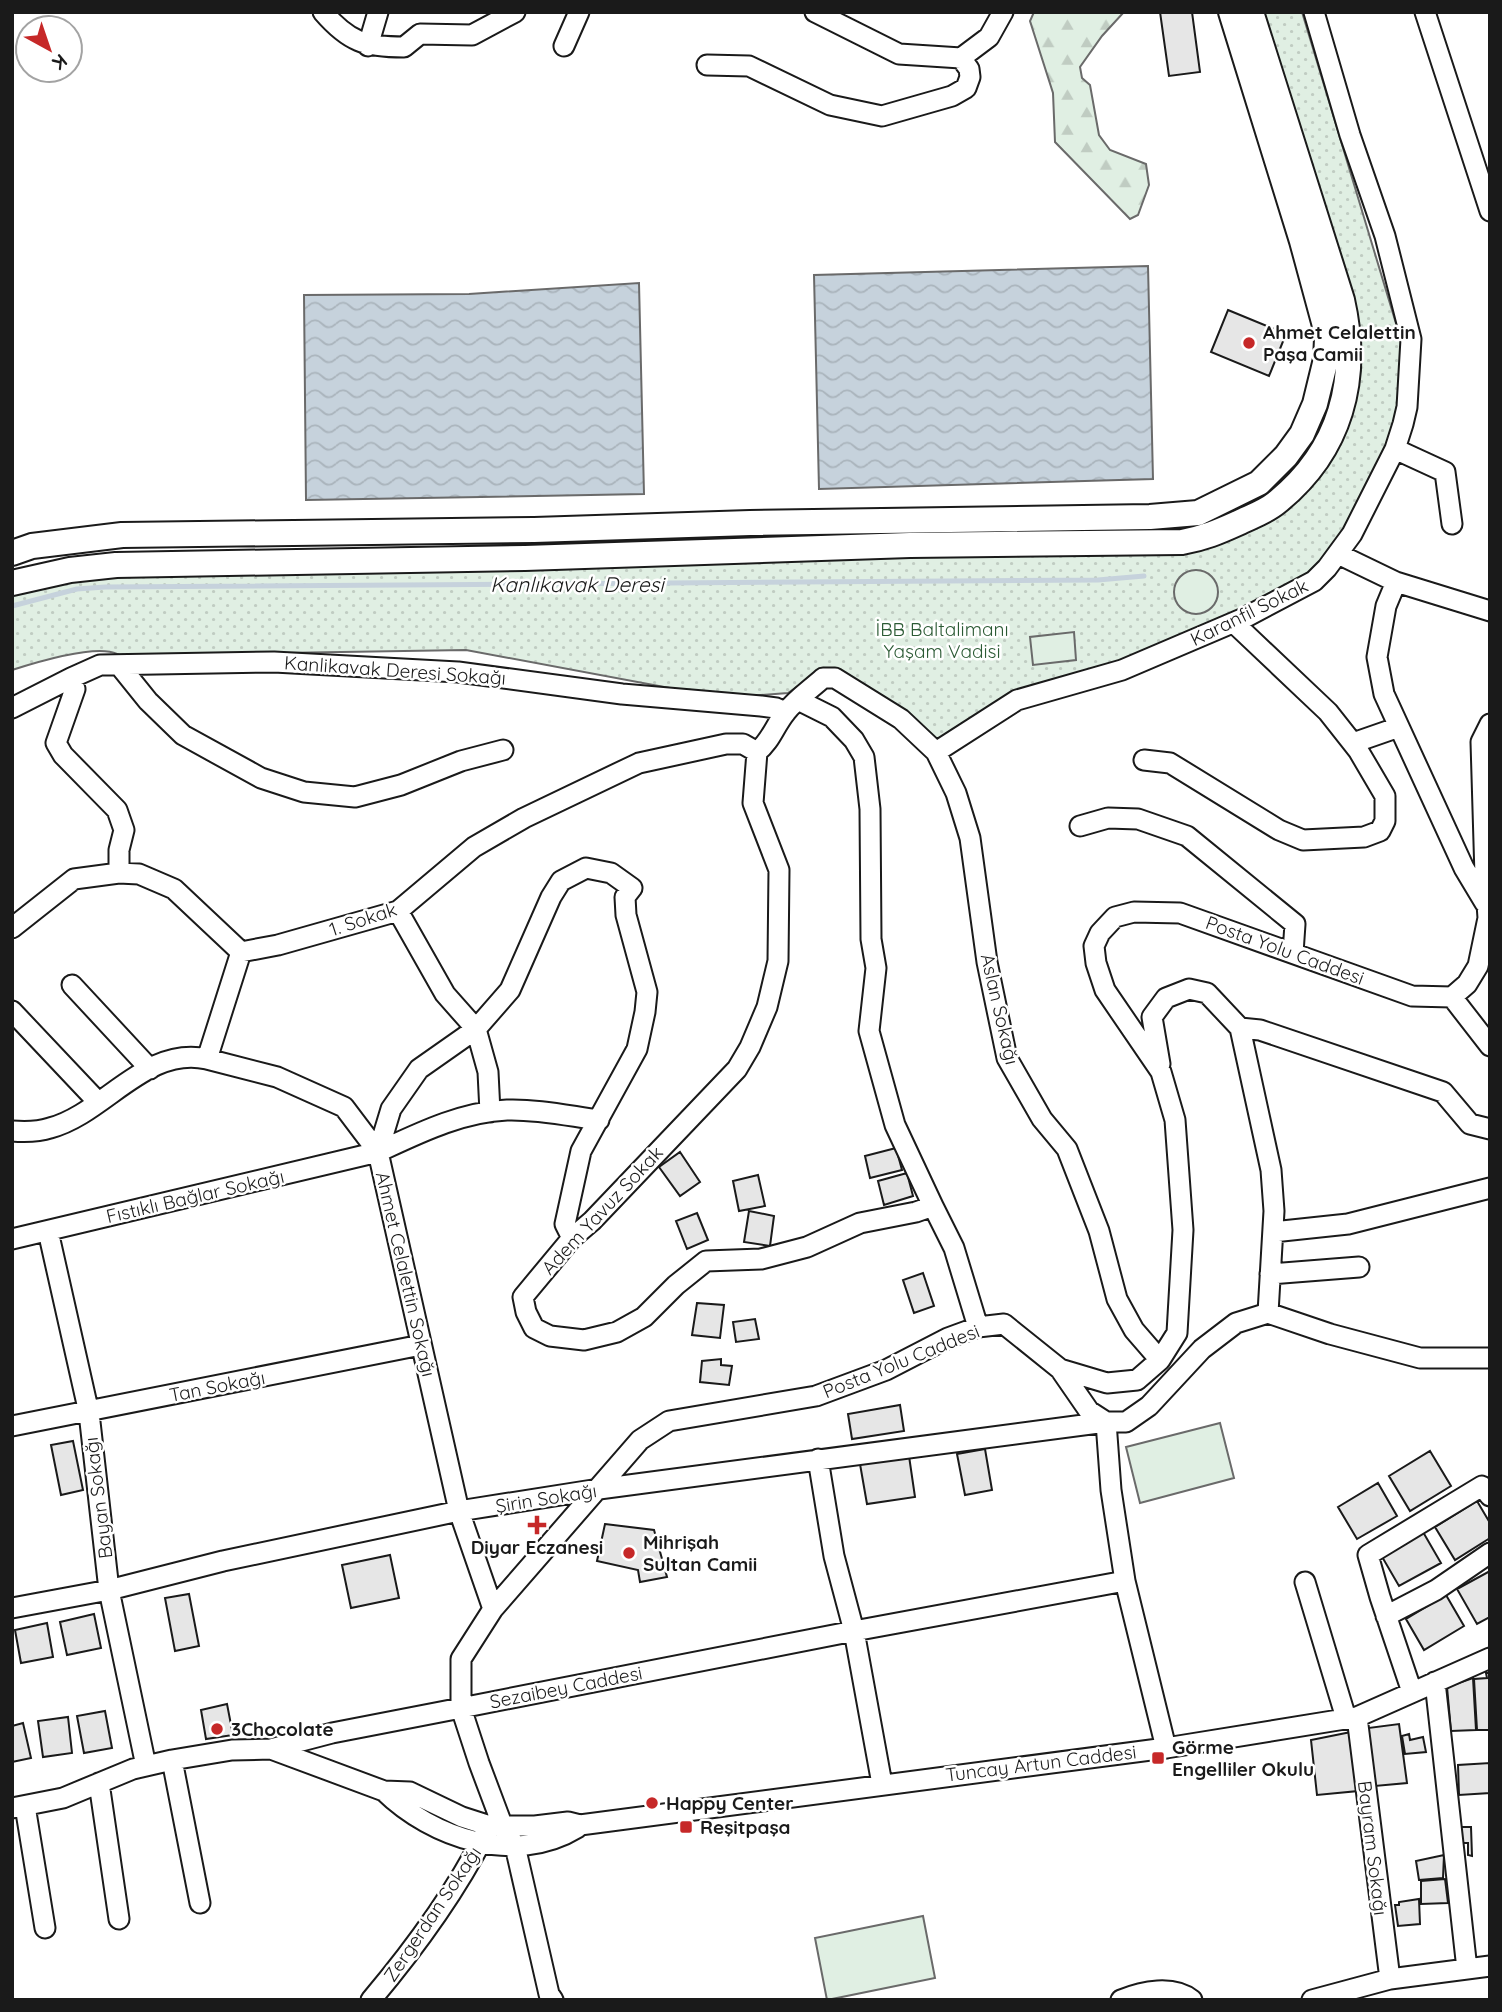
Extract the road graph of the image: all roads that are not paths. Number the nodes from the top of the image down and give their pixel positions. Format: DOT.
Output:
graph roads {
  1 [pos="323,12"];
  2 [pos="378,12"];
  3 [pos="514,12"];
  4 [pos="579,12"];
  5 [pos="815,12"];
  6 [pos="1003,12"];
  7 [pos="1231,12"];
  8 [pos="1251,12"];
  9 [pos="1314,12"];
  10 [pos="1428,16"];
  11 [pos="368,46"];
  12 [pos="564,47"];
  13 [pos="961,58"];
  14 [pos="707,65"];
  15 [pos="1490,211"];
  16 [pos="1395,449"];
  17 [pos="1452,524"];
  18 [pos="12,553"];
  19 [pos="1338,554"];
  20 [pos="1396,582"];
  21 [pos="12,583"];
  22 [pos="1490,611"];
  23 [pos="1234,623"];
  24 [pos="120,665"];
  25 [pos="71,677"];
  26 [pos="792,706"];
  27 [pos="12,708"];
  28 [pos="1490,724"];
  29 [pos="1399,727"];
  30 [pos="1353,743"];
  31 [pos="503,750"];
  32 [pos="757,752"];
  33 [pos="936,752"];
  34 [pos="1144,760"];
  35 [pos="1080,826"];
  36 [pos="119,873"];
  37 [pos="1487,876"];
  38 [pos="1487,907"];
  39 [pos="398,911"];
  40 [pos="12,928"];
  41 [pos="241,952"];
  42 [pos="1293,953"];
  43 [pos="72,985"];
  44 [pos="1452,997"];
  45 [pos="12,1011"];
  46 [pos="1240,1028"];
  47 [pos="476,1029"];
  48 [pos="1490,1046"];
  49 [pos="207,1059"];
  50 [pos="150,1069"];
  51 [pos="1161,1072"];
  52 [pos="98,1102"];
  53 [pos="490,1112"];
  54 [pos="599,1120"];
  55 [pos="1490,1129"];
  56 [pos="12,1131"];
  57 [pos="378,1152"];
  58 [pos="1490,1188"];
  59 [pos="933,1206"];
  60 [pos="48,1231"];
  61 [pos="1272,1232"];
  62 [pos="572,1238"];
  63 [pos="12,1239"];
  64 [pos="1359,1267"];
  65 [pos="1270,1275"];
  66 [pos="1268,1312"];
  67 [pos="978,1327"];
  68 [pos="421,1345"];
  69 [pos="1490,1359"];
  70 [pos="1160,1360"];
  71 [pos="1060,1369"];
  72 [pos="89,1413"];
  73 [pos="1096,1423"];
  74 [pos="12,1426"];
  75 [pos="818,1459"];
  76 [pos="599,1489"];
  77 [pos="1490,1496"];
  78 [pos="459,1511"];
  79 [pos="1490,1553"];
  80 [pos="1125,1581"];
  81 [pos="1305,1582"];
  82 [pos="109,1590"];
  83 [pos="12,1608"];
  84 [pos="493,1609"];
  85 [pos="1386,1616"];
  86 [pos="854,1631"];
  87 [pos="1490,1658"];
  88 [pos="1435,1682"];
  89 [pos="1412,1692"];
  90 [pos="461,1708"];
  91 [pos="1351,1718"];
  92 [pos="332,1734"];
  93 [pos="1166,1748"];
  94 [pos="271,1749"];
  95 [pos="172,1760"];
  96 [pos="146,1766"];
  97 [pos="329,1771"];
  98 [pos="99,1783"];
  99 [pos="882,1784"];
  100 [pos="384,1791"];
  101 [pos="19,1807"];
  102 [pos="580,1825"];
  103 [pos="497,1826"];
  104 [pos="481,1844"];
  105 [pos="515,1846"];
  106 [pos="200,1903"];
  107 [pos="119,1919"];
  108 [pos="45,1928"];
  109 [pos="1490,1966"];
  110 [pos="1467,1969"];
  111 [pos="1390,1979"];
  112 [pos="371,2000"];
  113 [pos="553,2000"];
  114 [pos="1121,2000"];
  115 [pos="1192,2000"];
  116 [pos="1312,2000"];
  1 -- 11 [label="street"];
  2 -- 11 [label="street"];
  3 -- 11 [label="street"];
  4 -- 12 [label="street"];
  5 -- 13 [label="street"];
  6 -- 13 [label="street"];
  7 -- 18 [label="main road"];
  8 -- 21 [label="main road"];
  9 -- 16 [label="street, Karanfil Sokak"];
  10 -- 15 [label="street"];
  13 -- 14 [label="street"];
  16 -- 17 [label="street"];
  16 -- 19 [label="street, Karanfil Sokak"];
  19 -- 20 [label="street"];
  19 -- 23 [label="street, Karanfil Sokak"];
  20 -- 22 [label="street"];
  20 -- 29 [label="street"];
  23 -- 30 [label="street"];
  23 -- 33 [label="street, Karanfil Sokak"];
  24 -- 25 [label="street, Kanlikavak Deresi Sokağı"];
  24 -- 26 [label="street, Kanlikavak Deresi Sokağı"];
  24 -- 31 [label="street"];
  25 -- 27 [label="street, Kanlikavak Deresi Sokağı"];
  25 -- 36 [label="street"];
  26 -- 32 [label="street"];
  26 -- 33 [label="street"];
  26 -- 59 [label="street"];
  28 -- 37 [label="street"];
  29 -- 30 [label="street"];
  29 -- 38 [label="street"];
  30 -- 34 [label="street"];
  32 -- 39 [label="street, 1. Sokak"];
  32 -- 62 [label="street, Adem Yavuz Sokak"];
  33 -- 70 [label="street, Aslan Sokağı"];
  35 -- 42 [label="street"];
  36 -- 40 [label="street"];
  36 -- 41 [label="street"];
  37 -- 38 [label="street"];
  38 -- 44 [label="street"];
  39 -- 41 [label="street, 1. Sokak"];
  39 -- 47 [label="street"];
  41 -- 49 [label="street"];
  42 -- 44 [label="street, Posta Yolu Caddesi"];
  42 -- 51 [label="street, Posta Yolu Caddesi"];
  43 -- 50 [label="street"];
  44 -- 48 [label="street"];
  45 -- 52 [label="street"];
  46 -- 51 [label="street"];
  46 -- 55 [label="street"];
  46 -- 61 [label="street"];
  47 -- 53 [label="street"];
  47 -- 54 [label="street, Ahmet Celalettin Sokağı"];
  47 -- 57 [label="street, Ahmet Celalettin Sokağı"];
  49 -- 50 [label="street"];
  49 -- 57 [label="street"];
  50 -- 52 [label="street"];
  51 -- 70 [label="street, Posta Yolu Caddesi"];
  52 -- 56 [label="street"];
  53 -- 54 [label="street, Fıstıklı Bağlar Sokağı"];
  53 -- 57 [label="street, Fıstıklı Bağlar Sokağı"];
  54 -- 62 [label="street, Ahmet Celalettin Sokağı"];
  57 -- 60 [label="street, Fıstıklı Bağlar Sokağı"];
  57 -- 68 [label="street, Ahmet Celalettin Sokağı"];
  58 -- 61 [label="street"];
  59 -- 62 [label="street, Adem Yavuz Sokak"];
  59 -- 67 [label="street"];
  60 -- 63 [label="street, Fıstıklı Bağlar Sokağı"];
  60 -- 72 [label="street, Bayan Sokağı"];
  61 -- 65 [label="street"];
  64 -- 65 [label="street"];
  65 -- 66 [label="street"];
  66 -- 69 [label="street"];
  66 -- 73 [label="street, Şirin Sokağı"];
  67 -- 71 [label="street, Posta Yolu Caddesi"];
  67 -- 76 [label="street, Posta Yolu Caddesi"];
  68 -- 72 [label="street, Tan Sokağı"];
  68 -- 78 [label="street, Ahmet Celalettin Sokağı"];
  70 -- 71 [label="street, Posta Yolu Caddesi"];
  71 -- 73 [label="street"];
  72 -- 74 [label="street, Tan Sokağı"];
  72 -- 82 [label="street, Bayan Sokağı"];
  73 -- 75 [label="street, Şirin Sokağı"];
  73 -- 80 [label="street"];
  75 -- 76 [label="street, Şirin Sokağı"];
  75 -- 86 [label="street"];
  76 -- 78 [label="street, Şirin Sokağı"];
  76 -- 84 [label="street, Posta Yolu Caddesi"];
  77 -- 85 [label="street"];
  78 -- 82 [label="street, Şirin Sokağı"];
  78 -- 84 [label="street, Ahmet Celalettin Sokağı"];
  79 -- 85 [label="street"];
  80 -- 86 [label="street, Sezaibey Caddesi"];
  80 -- 93 [label="street"];
  81 -- 91 [label="street, Bayram Sokağı"];
  82 -- 83 [label="street, Şirin Sokağı"];
  82 -- 96 [label="street, Bayan Sokağı"];
  84 -- 90 [label="street, Posta Yolu Caddesi"];
  85 -- 89 [label="street"];
  86 -- 90 [label="street, Sezaibey Caddesi"];
  86 -- 99 [label="street"];
  87 -- 88 [label="street, Tuncay Artun Caddesi"];
  88 -- 89 [label="street, Tuncay Artun Caddesi"];
  88 -- 110 [label="street"];
  89 -- 91 [label="street, Tuncay Artun Caddesi"];
  90 -- 92 [label="street, Sezaibey Caddesi"];
  90 -- 103 [label="street, Posta Yolu Caddesi"];
  91 -- 93 [label="street, Tuncay Artun Caddesi"];
  91 -- 111 [label="street, Bayram Sokağı"];
  92 -- 94 [label="street, Sezaibey Caddesi"];
  92 -- 97 [label="street"];
  93 -- 99 [label="street, Tuncay Artun Caddesi"];
  94 -- 95 [label="street, Sezaibey Caddesi"];
  94 -- 97 [label="street"];
  95 -- 96 [label="street, Sezaibey Caddesi"];
  95 -- 106 [label="street"];
  96 -- 98 [label="street, Sezaibey Caddesi"];
  97 -- 100 [label="street"];
  98 -- 101 [label="street, Sezaibey Caddesi"];
  98 -- 107 [label="street"];
  99 -- 102 [label="street, Tuncay Artun Caddesi"];
  100 -- 103 [label="street"];
  100 -- 104 [label="street"];
  101 -- 108 [label="street"];
  102 -- 103 [label="street"];
  102 -- 105 [label="street"];
  103 -- 104 [label="street, Zergerdan Sokağı"];
  103 -- 105 [label="street, Posta Yolu Caddesi"];
  104 -- 105 [label="street"];
  104 -- 112 [label="street, Zergerdan Sokağı"];
  105 -- 113 [label="street, Posta Yolu Caddesi"];
  109 -- 110 [label="street"];
  110 -- 111 [label="street"];
  111 -- 116 [label="street"];
  114 -- 115 [label="street"];
}
